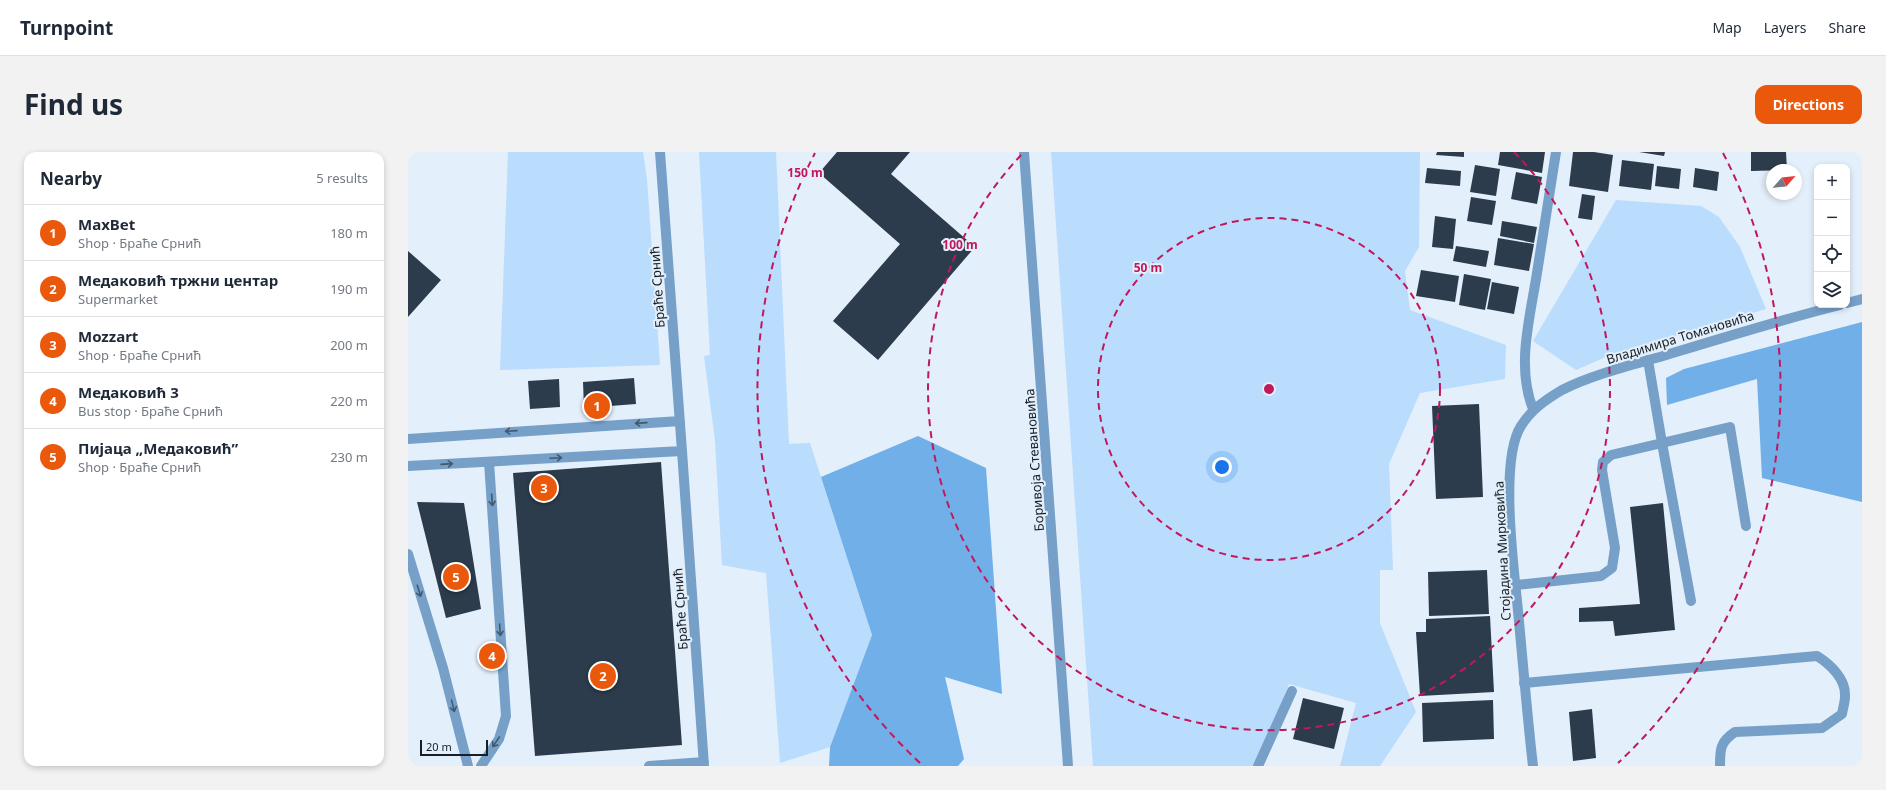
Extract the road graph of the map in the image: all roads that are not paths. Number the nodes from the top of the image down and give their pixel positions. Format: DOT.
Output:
graph roads {
  1 [pos="660,152"];
  2 [pos="1024,152"];
  3 [pos="1556,152"];
  4 [pos="1862,299"];
  5 [pos="1850,302"];
  6 [pos="1828,308"];
  7 [pos="1648,360"];
  8 [pos="1533,409"];
  9 [pos="680,421"];
  10 [pos="408,439"];
  11 [pos="1662,442"];
  12 [pos="682,451"];
  13 [pos="489,462"];
  14 [pos="408,466"];
  15 [pos="1746,526"];
  16 [pos="408,554"];
  17 [pos="1516,585"];
  18 [pos="1691,601"];
  19 [pos="1524,683"];
  20 [pos="1292,691"];
  21 [pos="704,764"];
  22 [pos="468,766"];
  23 [pos="481,766"];
  24 [pos="649,766"];
  25 [pos="1068,766"];
  26 [pos="1258,766"];
  27 [pos="1533,766"];
  28 [pos="1720,766"];
  1 -- 9 [label="street, Браће Срнић"];
  2 -- 25 [label="street, Боривоја Стевановића"];
  3 -- 8 [label="street"];
  4 -- 5 [label="street"];
  6 -- 7 [label="street, Владимира Томановића"];
  7 -- 8 [label="street, Владимира Томановића"];
  7 -- 11 [label="street"];
  8 -- 17 [label="street, Стојадина Мирковића"];
  9 -- 10 [label="street, one-way"];
  9 -- 12 [label="street, Браће Срнић"];
  11 -- 15 [label="street"];
  11 -- 17 [label="street"];
  11 -- 18 [label="street"];
  13 -- 12 [label="street, one-way"];
  12 -- 21 [label="street, Браће Срнић"];
  14 -- 13 [label="street, one-way"];
  13 -- 23 [label="street, one-way"];
  16 -- 22 [label="street, one-way"];
  17 -- 19 [label="street, Стојадина Мирковића"];
  19 -- 27 [label="street, Стојадина Мирковића"];
  19 -- 28 [label="street"];
  20 -- 26 [label="street"];
  21 -- 24 [label="street"];
}
